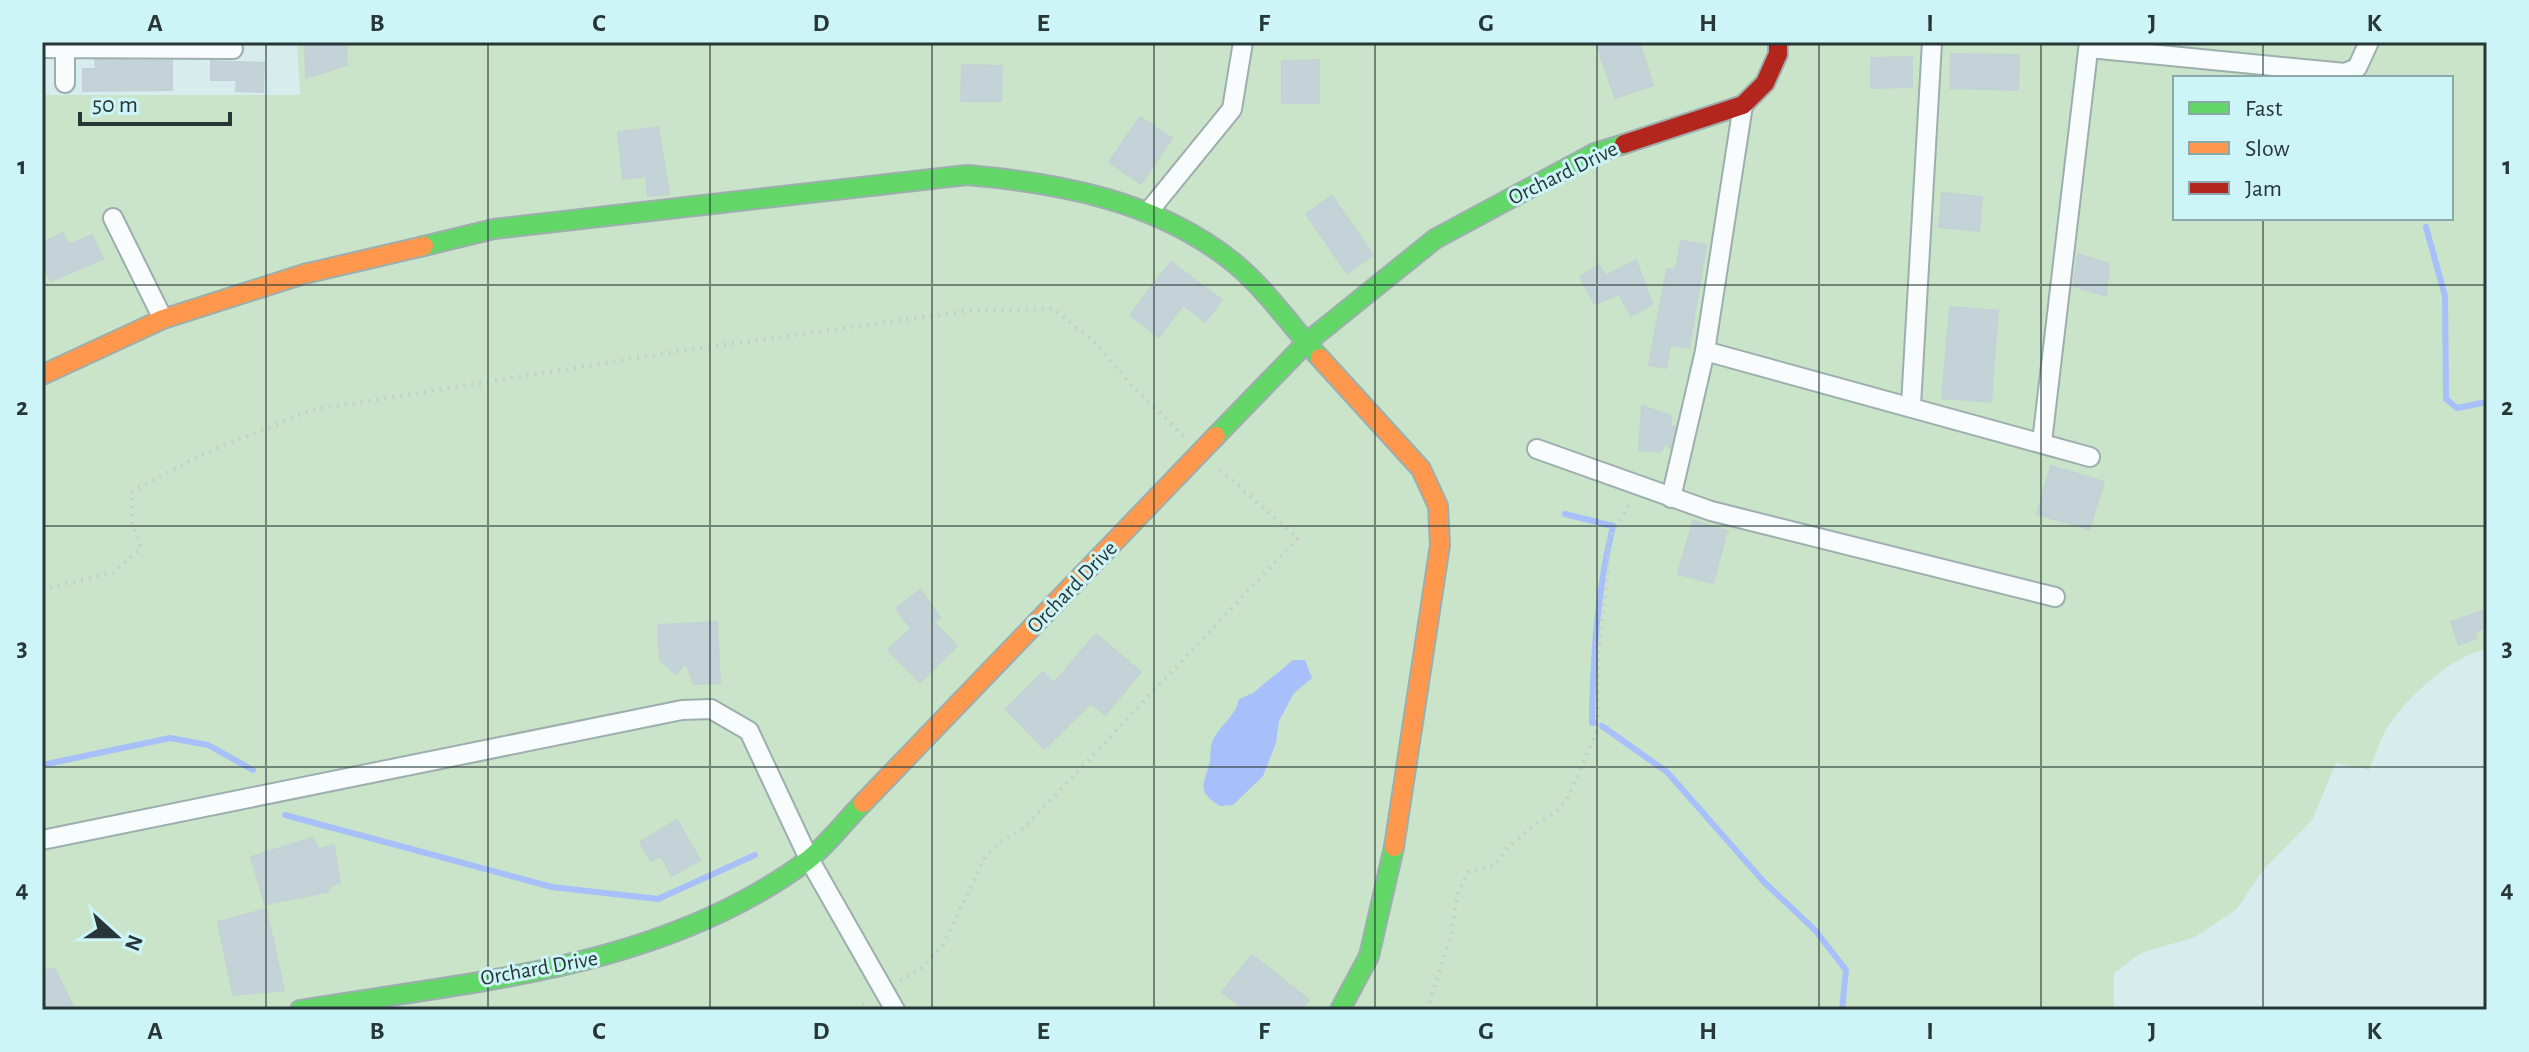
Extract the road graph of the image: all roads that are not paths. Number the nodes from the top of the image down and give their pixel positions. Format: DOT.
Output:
graph roads {
  1 [pos="1243,42"];
  2 [pos="1778,42"];
  3 [pos="1932,42"];
  4 [pos="2369,42"];
  5 [pos="64,45"];
  6 [pos="2089,45"];
  7 [pos="42,48"];
  8 [pos="233,49"];
  9 [pos="65,83"];
  10 [pos="1743,105"];
  11 [pos="1149,211"];
  12 [pos="113,218"];
  13 [pos="163,319"];
  14 [pos="1306,343"];
  15 [pos="1705,351"];
  16 [pos="42,375"];
  17 [pos="1911,405"];
  18 [pos="2042,442"];
  19 [pos="1537,449"];
  20 [pos="2090,457"];
  21 [pos="1671,498"];
  22 [pos="2055,597"];
  23 [pos="42,840"];
  24 [pos="809,859"];
  25 [pos="300,1010"];
  26 [pos="895,1010"];
  27 [pos="1340,1010"];
  1 -- 11 [label="street"];
  2 -- 10 [label="street"];
  3 -- 17 [label="street"];
  4 -- 6 [label="street"];
  5 -- 7 [label="street"];
  5 -- 8 [label="street"];
  5 -- 9 [label="street"];
  6 -- 18 [label="street"];
  10 -- 14 [label="street, Orchard Drive"];
  10 -- 15 [label="street"];
  11 -- 13 [label="street"];
  11 -- 14 [label="street"];
  12 -- 13 [label="street"];
  13 -- 16 [label="street"];
  14 -- 24 [label="street, Orchard Drive"];
  14 -- 27 [label="street"];
  15 -- 17 [label="street"];
  15 -- 21 [label="street"];
  17 -- 18 [label="street"];
  18 -- 20 [label="street"];
  19 -- 21 [label="street"];
  21 -- 22 [label="street"];
  23 -- 24 [label="street"];
  24 -- 25 [label="street, Orchard Drive"];
  24 -- 26 [label="street"];
}
